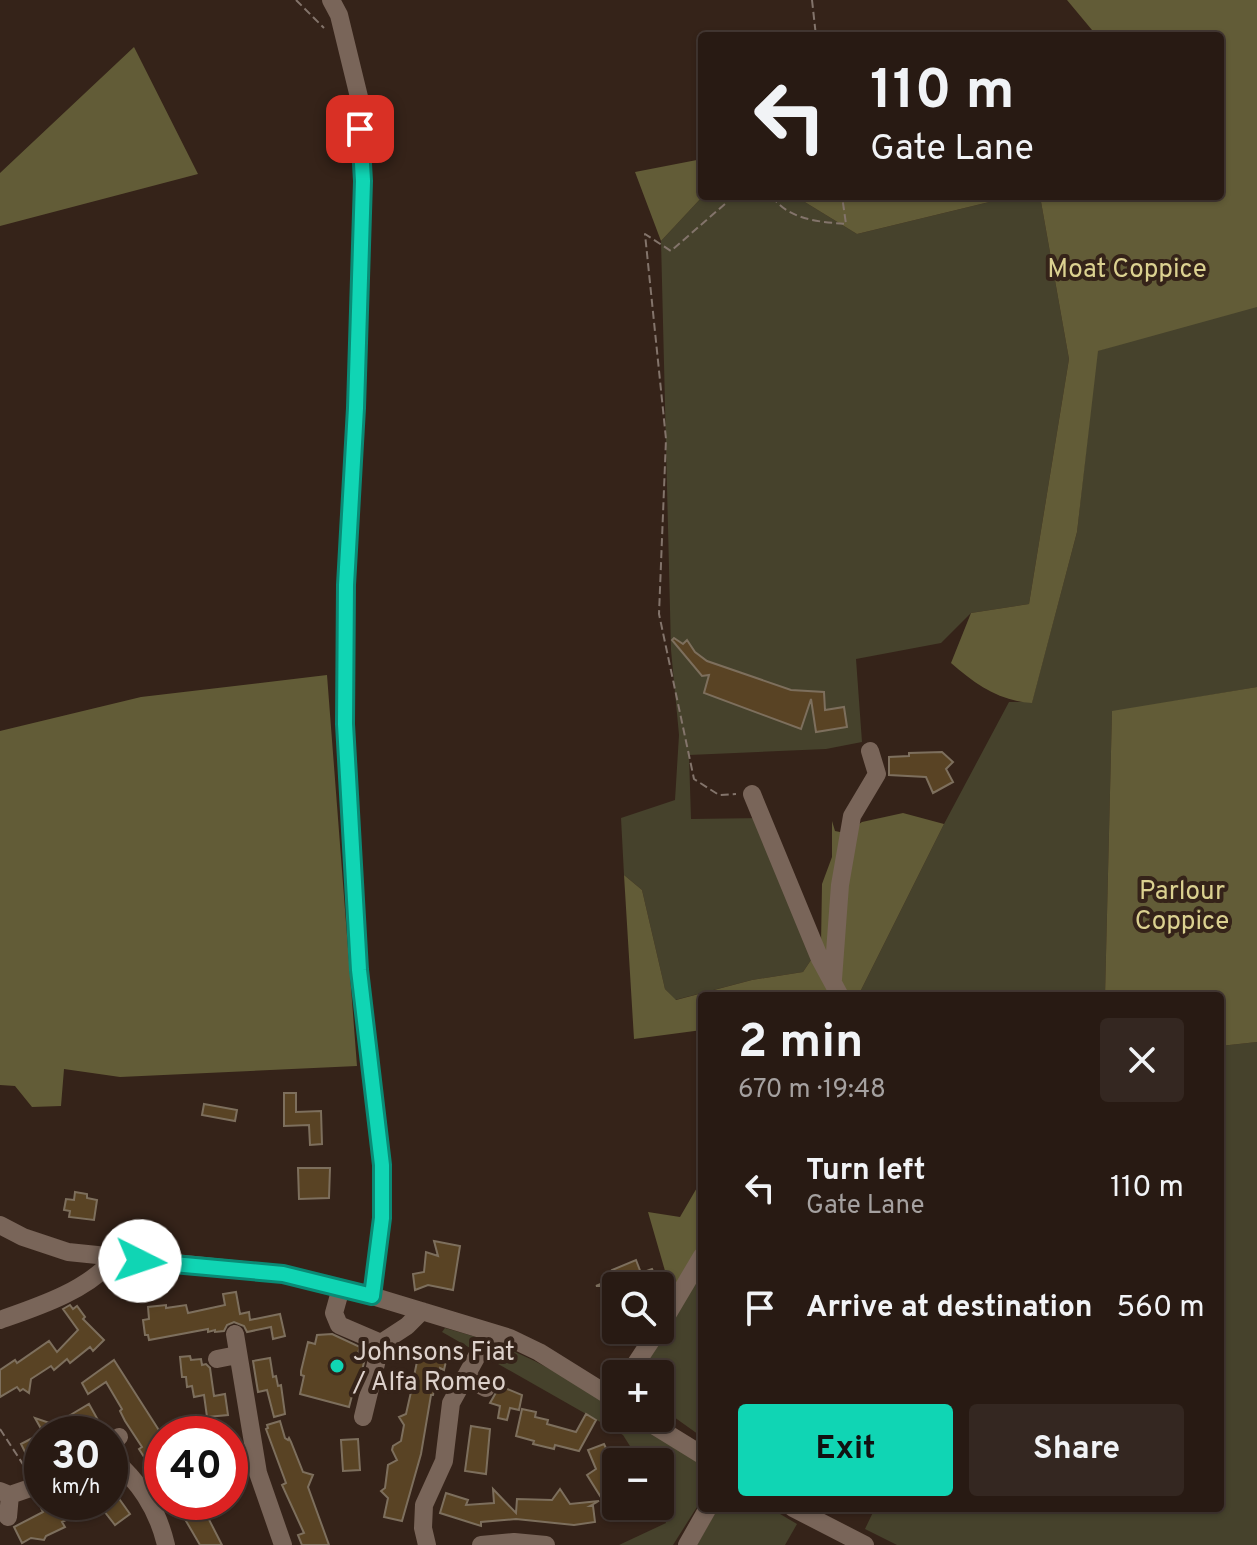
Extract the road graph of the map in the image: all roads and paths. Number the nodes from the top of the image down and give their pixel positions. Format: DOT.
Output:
graph roads {
  1 [pos="296,0"];
  2 [pos="331,0"];
  3 [pos="812,0"];
  4 [pos="324,27"];
  5 [pos="816,32"];
  6 [pos="729,200"];
  7 [pos="775,200"];
  8 [pos="843,200"];
  9 [pos="870,751"];
  10 [pos="752,794"];
  11 [pos="837,988"];
  12 [pos="0,1225"];
  13 [pos="114,1259"];
  14 [pos="698,1263"];
  15 [pos="341,1288"];
  16 [pos="372,1296"];
  17 [pos="674,1303"];
  18 [pos="422,1311"];
  19 [pos="0,1320"];
  20 [pos="235,1334"];
  21 [pos="381,1343"];
  22 [pos="237,1355"];
  23 [pos="477,1356"];
  24 [pos="217,1359"];
  25 [pos="465,1377"];
  26 [pos="486,1388"];
  27 [pos="602,1389"];
  28 [pos="363,1417"];
  29 [pos="0,1429"];
  30 [pos="665,1432"];
  31 [pos="698,1453"];
  32 [pos="24,1463"];
  33 [pos="128,1473"];
  34 [pos="5,1493"];
  35 [pos="706,1512"];
  36 [pos="800,1512"];
  37 [pos="8,1517"];
  38 [pos="854,1543"];
  39 [pos="166,1545"];
  40 [pos="283,1545"];
  41 [pos="427,1545"];
  42 [pos="481,1545"];
  43 [pos="539,1545"];
  44 [pos="687,1545"];
  1 -- 4 [label="path"];
  2 -- 16 [label="street"];
  3 -- 5 [label="path"];
  6 -- 10 [label="path"];
  7 -- 8 [label="path"];
  9 -- 11 [label="street"];
  10 -- 11 [label="street"];
  12 -- 13 [label="street"];
  13 -- 15 [label="street"];
  13 -- 19 [label="street"];
  14 -- 17 [label="street"];
  15 -- 16 [label="street"];
  15 -- 21 [label="street"];
  16 -- 18 [label="street"];
  18 -- 21 [label="street"];
  18 -- 27 [label="street"];
  20 -- 22 [label="street"];
  21 -- 28 [label="street"];
  22 -- 24 [label="street"];
  22 -- 40 [label="street"];
  23 -- 25 [label="street"];
  25 -- 26 [label="street"];
  25 -- 41 [label="street"];
  29 -- 32 [label="path"];
  30 -- 31 [label="street"];
  33 -- 39 [label="street"];
  34 -- 37 [label="street"];
  35 -- 44 [label="street"];
  36 -- 38 [label="street"];
  42 -- 43 [label="street"];
}
